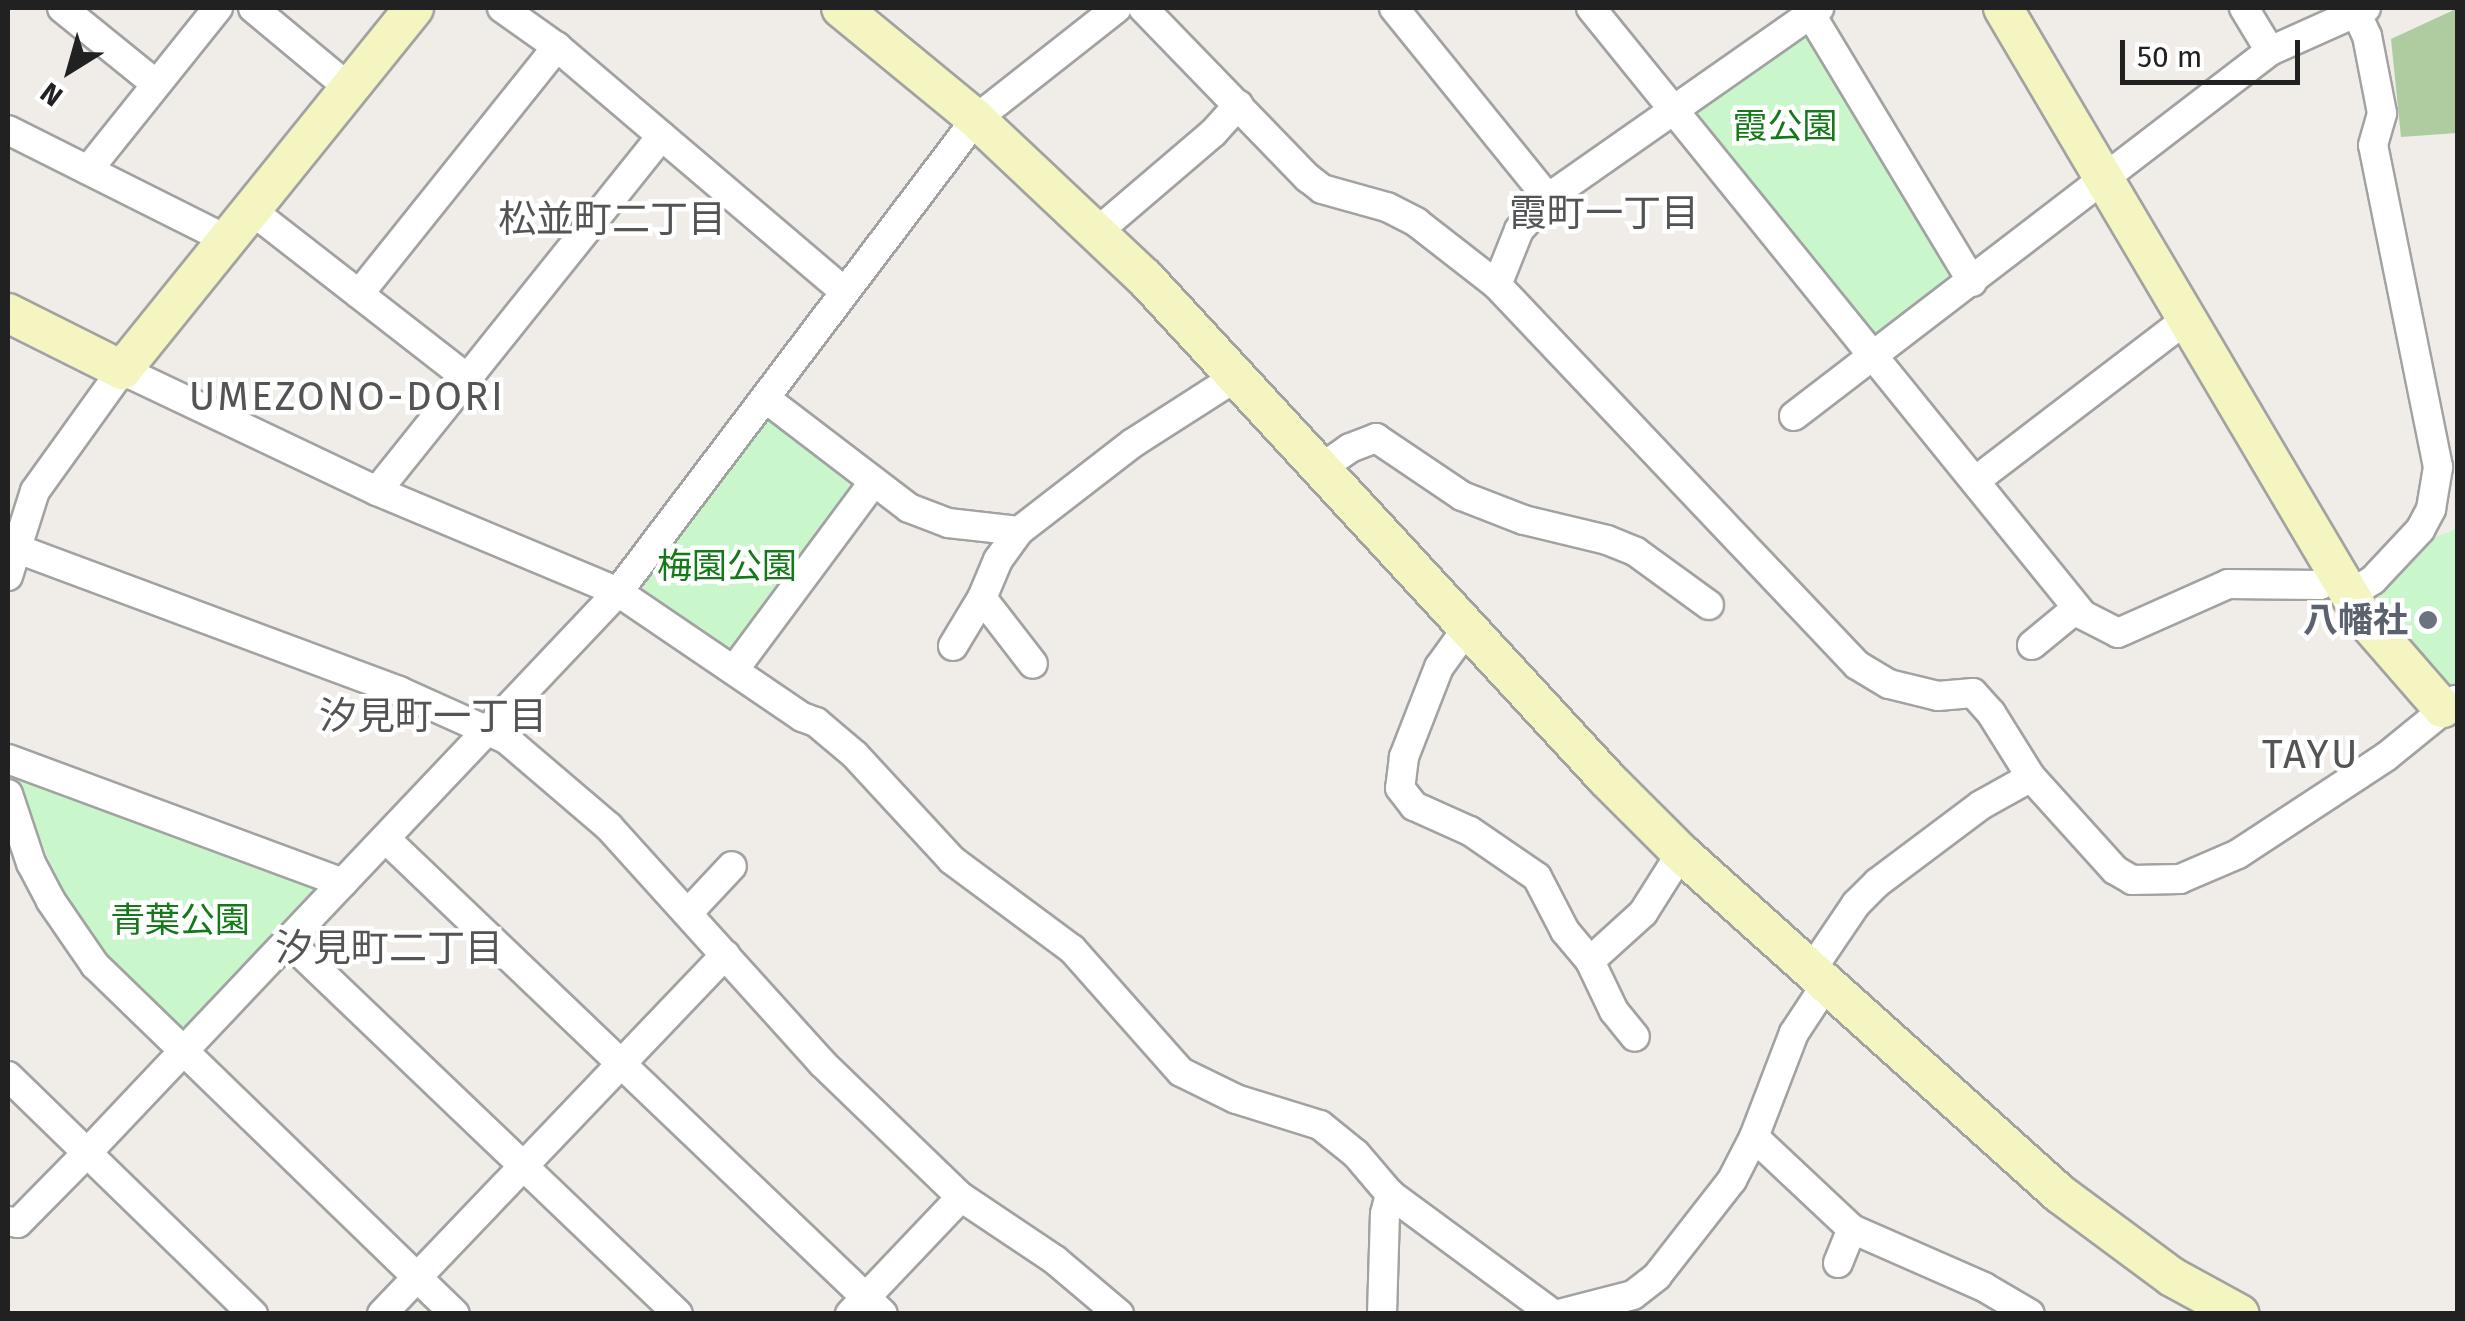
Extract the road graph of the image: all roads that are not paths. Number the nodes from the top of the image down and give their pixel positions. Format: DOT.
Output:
graph roads {
  1 [pos="62,8"];
  2 [pos="218,8"];
  3 [pos="253,8"];
  4 [pos="414,8"];
  5 [pos="502,8"];
  6 [pos="841,8"];
  7 [pos="1117,8"];
  8 [pos="1143,8"];
  9 [pos="1394,8"];
  10 [pos="1590,8"];
  11 [pos="2003,8"];
  12 [pos="2244,8"];
  13 [pos="1813,9"];
  14 [pos="2361,10"];
  15 [pos="557,47"];
  16 [pos="2270,51"];
  17 [pos="156,84"];
  18 [pos="349,88"];
  19 [pos="1238,105"];
  20 [pos="1673,111"];
  21 [pos="976,119"];
  22 [pos="8,130"];
  23 [pos="661,136"];
  24 [pos="88,170"];
  25 [pos="2103,180"];
  26 [pos="1548,198"];
  27 [pos="251,210"];
  28 [pos="1096,232"];
  29 [pos="228,240"];
  30 [pos="1972,282"];
  31 [pos="1497,285"];
  32 [pos="844,291"];
  33 [pos="359,294"];
  34 [pos="8,314"];
  35 [pos="2188,318"];
  36 [pos="1875,357"];
  37 [pos="122,370"];
  38 [pos="1238,375"];
  39 [pos="467,378"];
  40 [pos="765,398"];
  41 [pos="1794,416"];
  42 [pos="1323,467"];
  43 [pos="1976,481"];
  44 [pos="873,482"];
  45 [pos="378,491"];
  46 [pos="1019,531"];
  47 [pos="15,548"];
  48 [pos="8,576"];
  49 [pos="2344,585"];
  50 [pos="618,592"];
  51 [pos="982,598"];
  52 [pos="1709,606"];
  53 [pos="2077,608"];
  54 [pos="1468,627"];
  55 [pos="2032,645"];
  56 [pos="953,646"];
  57 [pos="1032,664"];
  58 [pos="734,670"];
  59 [pos="2450,704"];
  60 [pos="490,729"];
  61 [pos="8,759"];
  62 [pos="2031,777"];
  63 [pos="8,794"];
  64 [pos="386,839"];
  65 [pos="1681,853"];
  66 [pos="732,866"];
  67 [pos="344,883"];
  68 [pos="688,913"];
  69 [pos="289,942"];
  70 [pos="725,955"];
  71 [pos="1590,961"];
  72 [pos="1817,979"];
  73 [pos="1635,1037"];
  74 [pos="183,1051"];
  75 [pos="620,1064"];
  76 [pos="8,1076"];
  77 [pos="1754,1138"];
  78 [pos="86,1154"];
  79 [pos="523,1166"];
  80 [pos="1390,1194"];
  81 [pos="961,1198"];
  82 [pos="8,1221"];
  83 [pos="1852,1229"];
  84 [pos="1838,1262"];
  85 [pos="417,1277"];
  86 [pos="1614,1308"];
  87 [pos="866,1309"];
  88 [pos="253,1314"];
  89 [pos="382,1314"];
  90 [pos="456,1314"];
  91 [pos="678,1314"];
  92 [pos="1120,1314"];
  93 [pos="1382,1314"];
  94 [pos="1556,1314"];
  95 [pos="2030,1314"];
  96 [pos="2240,1314"];
  1 -- 17 [label="street"];
  2 -- 17 [label="street"];
  3 -- 18 [label="street"];
  4 -- 18 [label="street"];
  5 -- 15 [label="street"];
  6 -- 21 [label="street"];
  7 -- 21 [label="street"];
  8 -- 19 [label="street"];
  9 -- 26 [label="street"];
  10 -- 20 [label="street"];
  11 -- 25 [label="street"];
  12 -- 16 [label="street"];
  13 -- 20 [label="street"];
  13 -- 30 [label="street"];
  14 -- 16 [label="street"];
  14 -- 49 [label="street"];
  15 -- 23 [label="street"];
  15 -- 33 [label="street"];
  16 -- 25 [label="street"];
  17 -- 24 [label="street"];
  18 -- 27 [label="street"];
  19 -- 28 [label="street"];
  19 -- 31 [label="street"];
  20 -- 26 [label="street"];
  20 -- 36 [label="street"];
  21 -- 28 [label="street"];
  21 -- 32 [label="street"];
  22 -- 24 [label="street"];
  23 -- 32 [label="street"];
  23 -- 39 [label="street"];
  24 -- 29 [label="street"];
  25 -- 30 [label="street"];
  25 -- 35 [label="street"];
  26 -- 31 [label="street"];
  27 -- 29 [label="street"];
  27 -- 33 [label="street"];
  28 -- 38 [label="street"];
  29 -- 37 [label="street"];
  30 -- 36 [label="street"];
  31 -- 62 [label="street"];
  32 -- 40 [label="street"];
  33 -- 39 [label="street"];
  34 -- 37 [label="street"];
  35 -- 43 [label="street"];
  35 -- 49 [label="street"];
  36 -- 41 [label="street"];
  36 -- 43 [label="street"];
  37 -- 45 [label="street"];
  37 -- 47 [label="street"];
  38 -- 42 [label="street"];
  38 -- 46 [label="street"];
  39 -- 45 [label="street"];
  40 -- 44 [label="street"];
  40 -- 50 [label="street"];
  42 -- 52 [label="street"];
  42 -- 54 [label="street"];
  43 -- 53 [label="street"];
  44 -- 46 [label="street"];
  44 -- 58 [label="street"];
  45 -- 50 [label="street"];
  46 -- 51 [label="street"];
  47 -- 48 [label="street"];
  47 -- 60 [label="street"];
  49 -- 53 [label="street"];
  49 -- 59 [label="street"];
  50 -- 58 [label="street"];
  50 -- 60 [label="street"];
  51 -- 56 [label="street"];
  51 -- 57 [label="street"];
  53 -- 55 [label="street"];
  54 -- 65 [label="street"];
  54 -- 71 [label="street"];
  58 -- 80 [label="street"];
  59 -- 62 [label="street"];
  60 -- 64 [label="street"];
  60 -- 68 [label="street"];
  61 -- 67 [label="street"];
  62 -- 72 [label="street"];
  63 -- 74 [label="street"];
  64 -- 67 [label="street"];
  64 -- 75 [label="street"];
  65 -- 71 [label="street"];
  65 -- 72 [label="street"];
  66 -- 68 [label="street"];
  67 -- 69 [label="street"];
  68 -- 70 [label="street"];
  69 -- 74 [label="street"];
  69 -- 79 [label="street"];
  70 -- 75 [label="street"];
  70 -- 81 [label="street"];
  71 -- 73 [label="street"];
  72 -- 77 [label="street"];
  72 -- 96 [label="street"];
  74 -- 78 [label="street"];
  74 -- 85 [label="street"];
  75 -- 79 [label="street"];
  75 -- 87 [label="street"];
  76 -- 78 [label="street"];
  77 -- 83 [label="street"];
  77 -- 86 [label="street"];
  78 -- 82 [label="street"];
  78 -- 88 [label="street"];
  79 -- 85 [label="street"];
  79 -- 91 [label="street"];
  80 -- 93 [label="street"];
  80 -- 94 [label="street"];
  81 -- 87 [label="street"];
  81 -- 92 [label="street"];
  83 -- 84 [label="street"];
  83 -- 95 [label="street"];
  85 -- 89 [label="street"];
  85 -- 90 [label="street"];
  86 -- 94 [label="street"];
}
